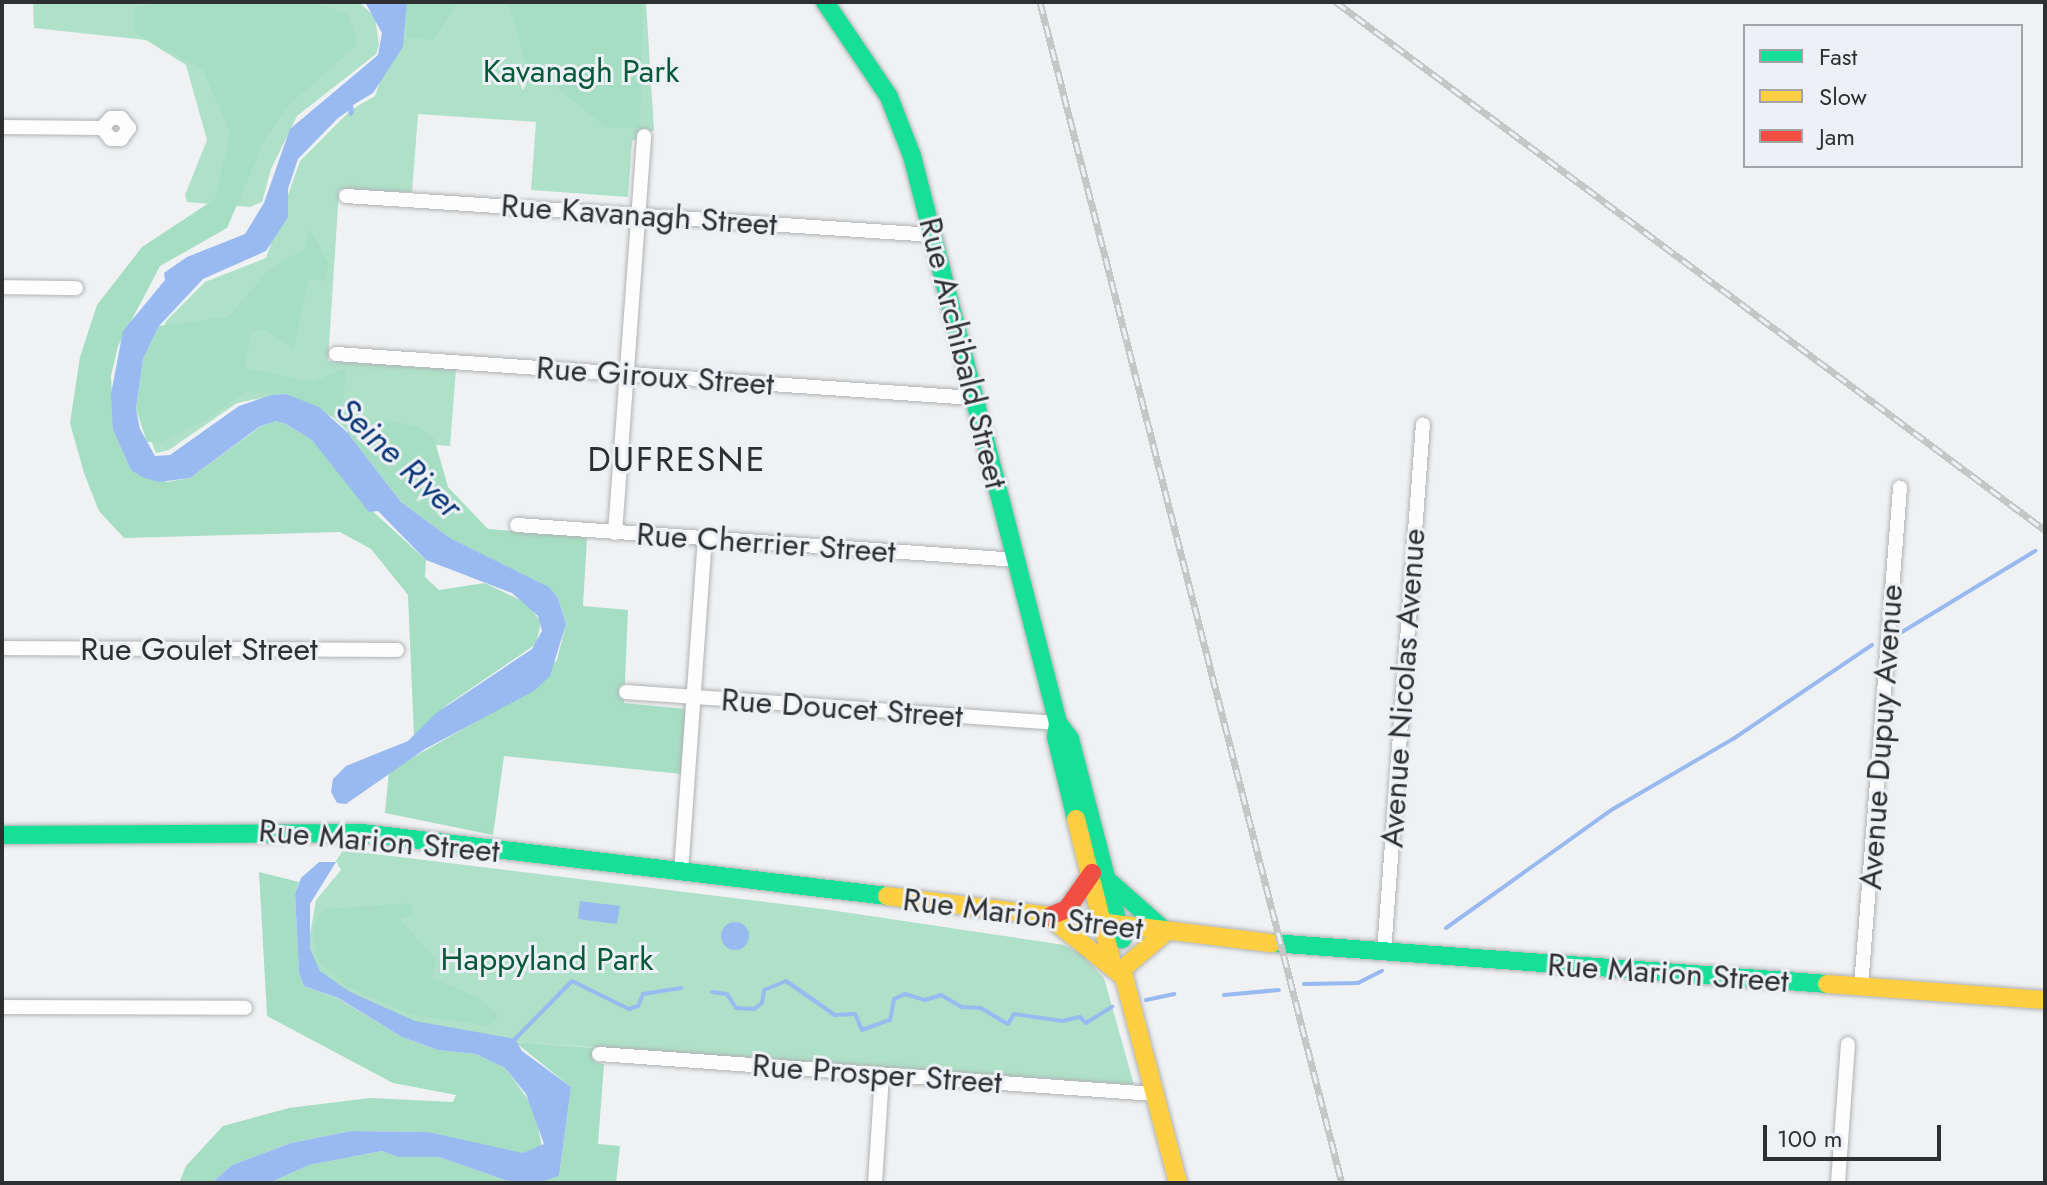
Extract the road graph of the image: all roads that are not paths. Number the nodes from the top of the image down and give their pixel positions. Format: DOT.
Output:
graph roads {
  1 [pos="825,2"];
  2 [pos="2,127"];
  3 [pos="102,128"];
  4 [pos="644,136"];
  5 [pos="346,196"];
  6 [pos="639,215"];
  7 [pos="933,235"];
  8 [pos="2,287"];
  9 [pos="76,288"];
  10 [pos="336,354"];
  11 [pos="626,373"];
  12 [pos="974,398"];
  13 [pos="1423,424"];
  14 [pos="1900,488"];
  15 [pos="517,525"];
  16 [pos="615,533"];
  17 [pos="705,539"];
  18 [pos="1015,560"];
  19 [pos="2,648"];
  20 [pos="397,650"];
  21 [pos="626,692"];
  22 [pos="694,698"];
  23 [pos="1058,723"];
  24 [pos="2,821"];
  25 [pos="38,831"];
  26 [pos="2,835"];
  27 [pos="681,872"];
  28 [pos="1092,873"];
  29 [pos="1112,884"];
  30 [pos="1048,917"];
  31 [pos="1112,925"];
  32 [pos="1166,932"];
  33 [pos="1384,952"];
  34 [pos="1123,974"];
  35 [pos="1861,987"];
  36 [pos="2045,1000"];
  37 [pos="2,1007"];
  38 [pos="245,1008"];
  39 [pos="1848,1044"];
  40 [pos="599,1054"];
  41 [pos="882,1075"];
  42 [pos="1154,1094"];
  43 [pos="875,1183"];
  44 [pos="1178,1183"];
  45 [pos="1838,1183"];
  1 -- 7 [label="main road, Rue Archibald Street"];
  2 -- 3 [label="street"];
  4 -- 6 [label="street"];
  5 -- 6 [label="street, Rue Kavanagh Street"];
  6 -- 7 [label="street, Rue Kavanagh Street"];
  6 -- 11 [label="street"];
  7 -- 12 [label="main road, Rue Archibald Street"];
  8 -- 9 [label="street"];
  10 -- 11 [label="street, Rue Giroux Street"];
  11 -- 12 [label="street, Rue Giroux Street"];
  11 -- 16 [label="street"];
  12 -- 18 [label="main road, Rue Archibald Street"];
  13 -- 33 [label="street, Avenue Nicolas Avenue"];
  14 -- 35 [label="street, Avenue Dupuy Avenue"];
  15 -- 16 [label="street, Rue Cherrier Street"];
  16 -- 17 [label="street, Rue Cherrier Street"];
  17 -- 18 [label="street, Rue Cherrier Street"];
  17 -- 22 [label="street"];
  18 -- 23 [label="main road, Rue Archibald Street"];
  19 -- 20 [label="street, Rue Goulet Street"];
  21 -- 22 [label="street, Rue Doucet Street"];
  22 -- 23 [label="street, Rue Doucet Street"];
  22 -- 27 [label="street"];
  23 -- 28 [label="main road, Rue Archibald Street"];
  23 -- 29 [label="main road, Rue Archibald Street"];
  24 -- 25 [label="main road"];
  25 -- 26 [label="main road, Rue Marion Street"];
  25 -- 27 [label="main road, Rue Marion Street"];
  27 -- 30 [label="main road, Rue Marion Street"];
  28 -- 30 [label="main road"];
  28 -- 31 [label="main road, Rue Archibald Street"];
  29 -- 31 [label="main road, Rue Archibald Street"];
  29 -- 32 [label="main road"];
  30 -- 31 [label="main road, Rue Marion Street"];
  30 -- 34 [label="main road"];
  31 -- 32 [label="main road, Rue Marion Street"];
  31 -- 34 [label="main road, Rue Archibald Street"];
  32 -- 33 [label="main road, Rue Marion Street"];
  32 -- 34 [label="main road"];
  33 -- 35 [label="main road, Rue Marion Street"];
  34 -- 42 [label="main road, Rue Archibald Street"];
  35 -- 36 [label="main road, Rue Marion Street"];
  37 -- 38 [label="street"];
  39 -- 45 [label="street"];
  40 -- 41 [label="street, Rue Prosper Street"];
  41 -- 42 [label="street, Rue Prosper Street"];
  41 -- 43 [label="street"];
  42 -- 44 [label="main road, Rue Archibald Street"];
}
